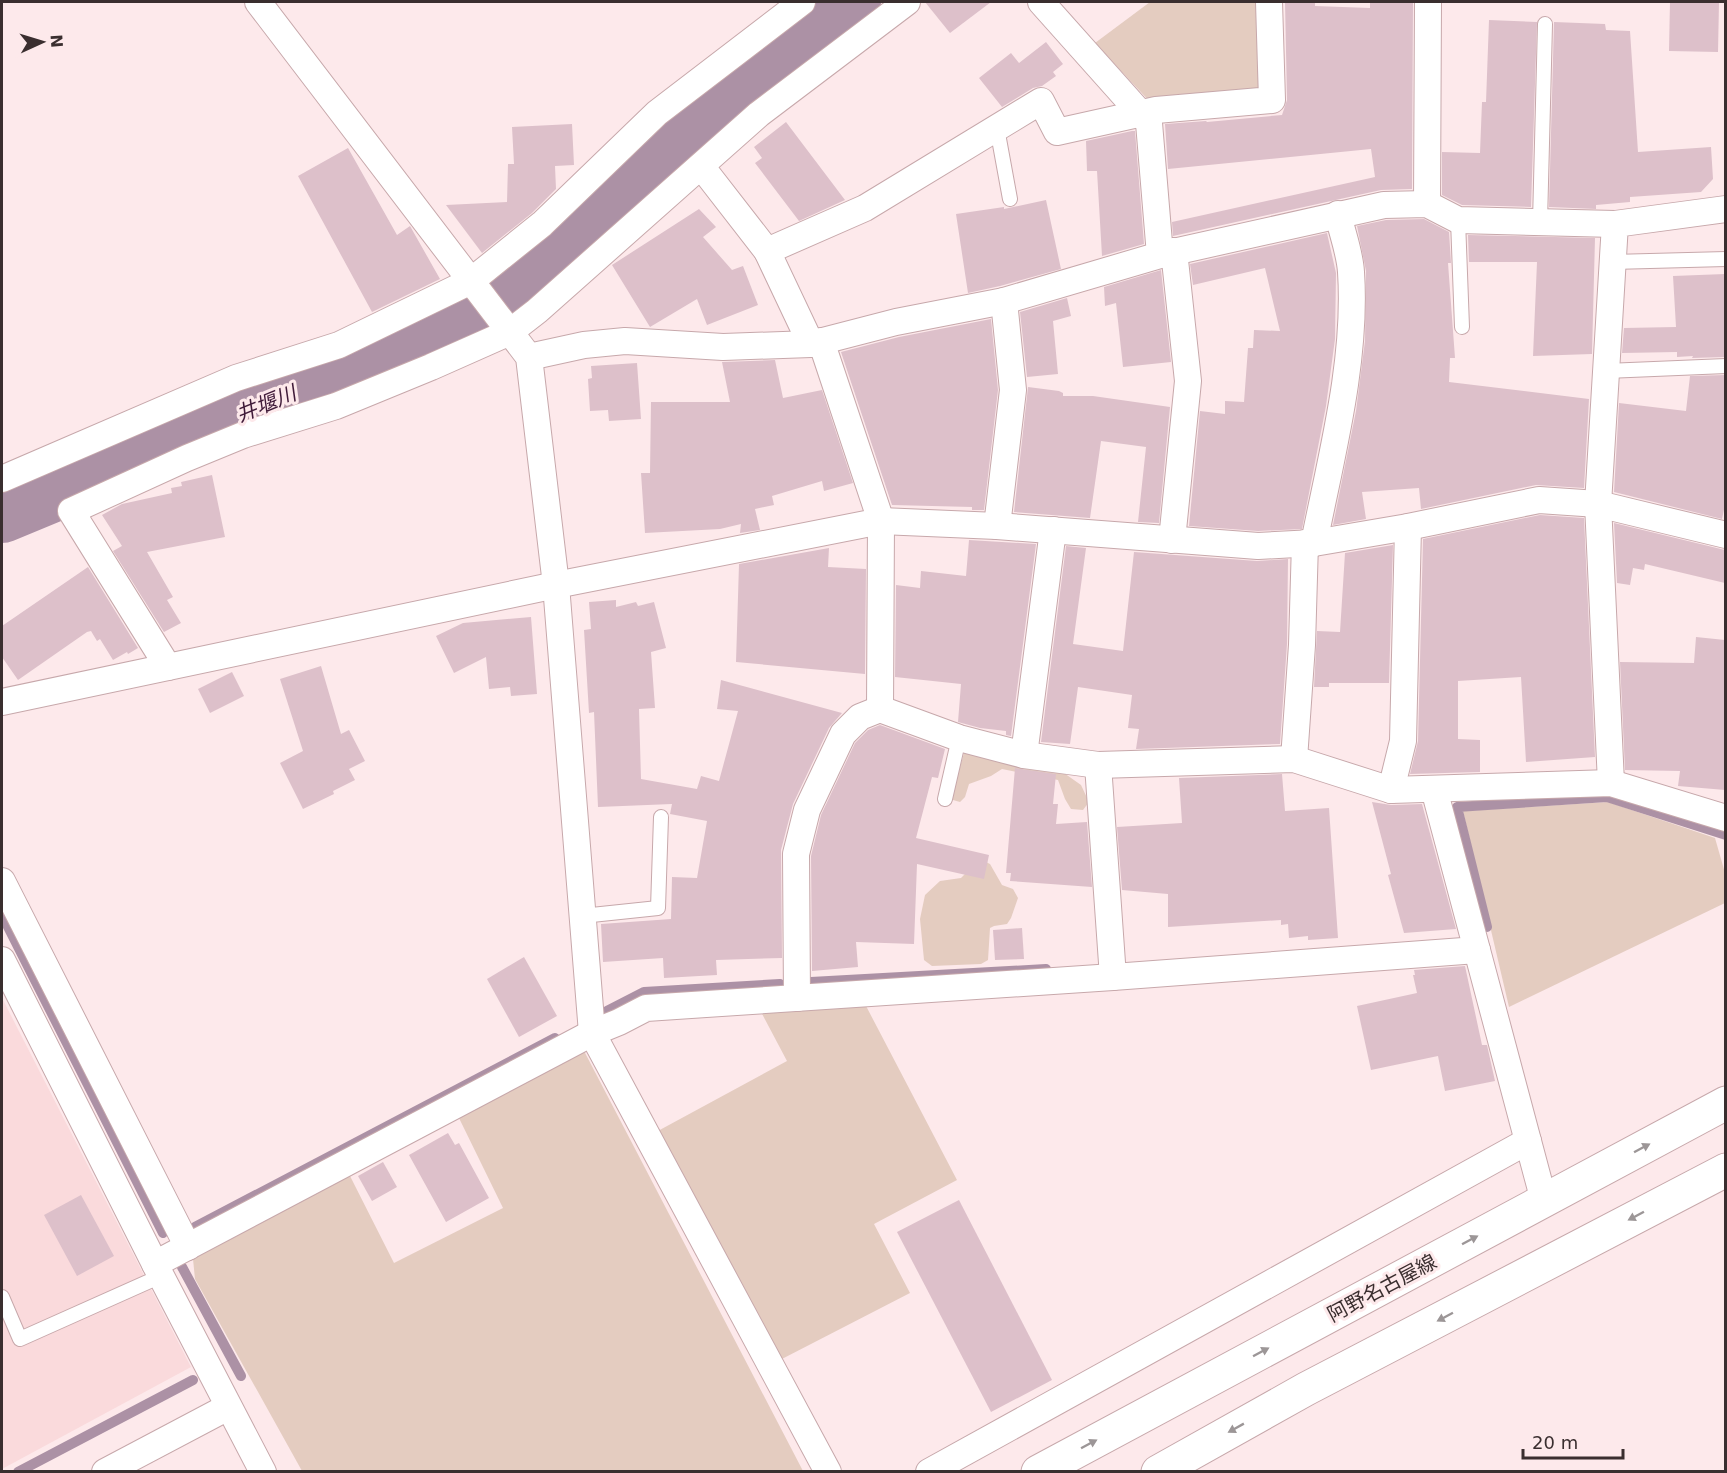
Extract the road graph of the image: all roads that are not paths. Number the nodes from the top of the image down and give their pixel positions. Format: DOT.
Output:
graph roads {
  1 [pos="258,2"];
  2 [pos="802,2"];
  3 [pos="907,2"];
  4 [pos="1041,2"];
  5 [pos="1269,2"];
  6 [pos="1428,2"];
  7 [pos="1545,24"];
  8 [pos="1141,114"];
  9 [pos="997,128"];
  10 [pos="701,166"];
  11 [pos="1010,199"];
  12 [pos="1427,204"];
  13 [pos="1725,209"];
  14 [pos="1338,214"];
  15 [pos="1458,220"];
  16 [pos="1540,222"];
  17 [pos="1615,224"];
  18 [pos="767,251"];
  19 [pos="1167,253"];
  20 [pos="1725,259"];
  21 [pos="1612,262"];
  22 [pos="472,282"];
  23 [pos="1004,301"];
  24 [pos="506,327"];
  25 [pos="1462,327"];
  26 [pos="816,342"];
  27 [pos="529,357"];
  28 [pos="1725,366"];
  29 [pos="1605,371"];
  30 [pos="2,479"];
  31 [pos="1598,504"];
  32 [pos="881,520"];
  33 [pos="997,526"];
  34 [pos="1408,527"];
  35 [pos="1053,531"];
  36 [pos="1725,535"];
  37 [pos="1172,540"];
  38 [pos="1309,543"];
  39 [pos="556,585"];
  40 [pos="168,667"];
  41 [pos="2,702"];
  42 [pos="880,709"];
  43 [pos="959,738"];
  44 [pos="1024,755"];
  45 [pos="1294,759"];
  46 [pos="1098,765"];
  47 [pos="1611,783"];
  48 [pos="1434,789"];
  49 [pos="1392,790"];
  50 [pos="945,799"];
  51 [pos="661,816"];
  52 [pos="1725,818"];
  53 [pos="2,881"];
  54 [pos="582,916"];
  55 [pos="1477,950"];
  56 [pos="2,960"];
  57 [pos="1113,977"];
  58 [pos="797,998"];
  59 [pos="592,1033"];
  60 [pos="1725,1103"];
  61 [pos="1528,1141"];
  62 [pos="1725,1170"];
  63 [pos="1544,1201"];
  64 [pos="188,1247"];
  65 [pos="158,1270"];
  66 [pos="2,1297"];
  67 [pos="228,1407"];
  68 [pos="105,1472"];
  69 [pos="263,1472"];
  70 [pos="828,1472"];
  71 [pos="929,1472"];
  72 [pos="1038,1472"];
  73 [pos="1158,1472"];
  1 -- 22 [label="street"];
  2 -- 22 [label="street"];
  3 -- 10 [label="street"];
  4 -- 8 [label="street"];
  5 -- 8 [label="street"];
  6 -- 12 [label="street"];
  7 -- 16 [label="lane"];
  8 -- 9 [label="street"];
  8 -- 19 [label="street"];
  9 -- 11 [label="lane"];
  9 -- 18 [label="street"];
  10 -- 18 [label="street"];
  10 -- 24 [label="street"];
  12 -- 14 [label="street"];
  12 -- 15 [label="street"];
  13 -- 17 [label="street"];
  14 -- 19 [label="street"];
  14 -- 38 [label="street"];
  15 -- 16 [label="street"];
  15 -- 25 [label="lane"];
  16 -- 17 [label="street"];
  17 -- 21 [label="street"];
  18 -- 26 [label="street"];
  19 -- 23 [label="street"];
  19 -- 37 [label="street"];
  20 -- 21 [label="lane"];
  21 -- 29 [label="street"];
  22 -- 24 [label="street"];
  22 -- 30 [label="street"];
  23 -- 26 [label="street"];
  23 -- 33 [label="street"];
  24 -- 27 [label="street"];
  24 -- 40 [label="street"];
  26 -- 27 [label="street"];
  26 -- 32 [label="street"];
  27 -- 39 [label="street"];
  28 -- 29 [label="lane"];
  29 -- 31 [label="street"];
  31 -- 34 [label="street"];
  31 -- 36 [label="street"];
  31 -- 47 [label="street"];
  32 -- 33 [label="street"];
  32 -- 39 [label="street"];
  32 -- 42 [label="street"];
  33 -- 35 [label="street"];
  34 -- 38 [label="street"];
  34 -- 49 [label="street"];
  35 -- 37 [label="street"];
  35 -- 44 [label="street"];
  37 -- 38 [label="street"];
  38 -- 45 [label="street"];
  39 -- 40 [label="street"];
  39 -- 54 [label="street"];
  40 -- 41 [label="street"];
  42 -- 43 [label="street"];
  42 -- 58 [label="street"];
  43 -- 44 [label="street"];
  43 -- 50 [label="lane"];
  44 -- 46 [label="street"];
  45 -- 46 [label="street"];
  45 -- 49 [label="street"];
  46 -- 57 [label="street"];
  47 -- 48 [label="street"];
  47 -- 52 [label="street"];
  48 -- 49 [label="street"];
  48 -- 55 [label="street"];
  51 -- 54 [label="lane"];
  53 -- 64 [label="street"];
  54 -- 59 [label="street"];
  55 -- 57 [label="street"];
  55 -- 61 [label="street"];
  56 -- 65 [label="street"];
  57 -- 58 [label="street"];
  58 -- 59 [label="street"];
  59 -- 64 [label="street"];
  59 -- 70 [label="street"];
  63 -- 60 [label="main road, 阿野名古屋線, one-way"];
  61 -- 63 [label="street"];
  61 -- 71 [label="street"];
  62 -- 73 [label="main road, one-way"];
  72 -- 63 [label="main road, 阿野名古屋線, one-way"];
  64 -- 65 [label="street"];
  65 -- 66 [label="lane"];
  65 -- 67 [label="street"];
  67 -- 68 [label="street"];
  67 -- 69 [label="street"];
}
